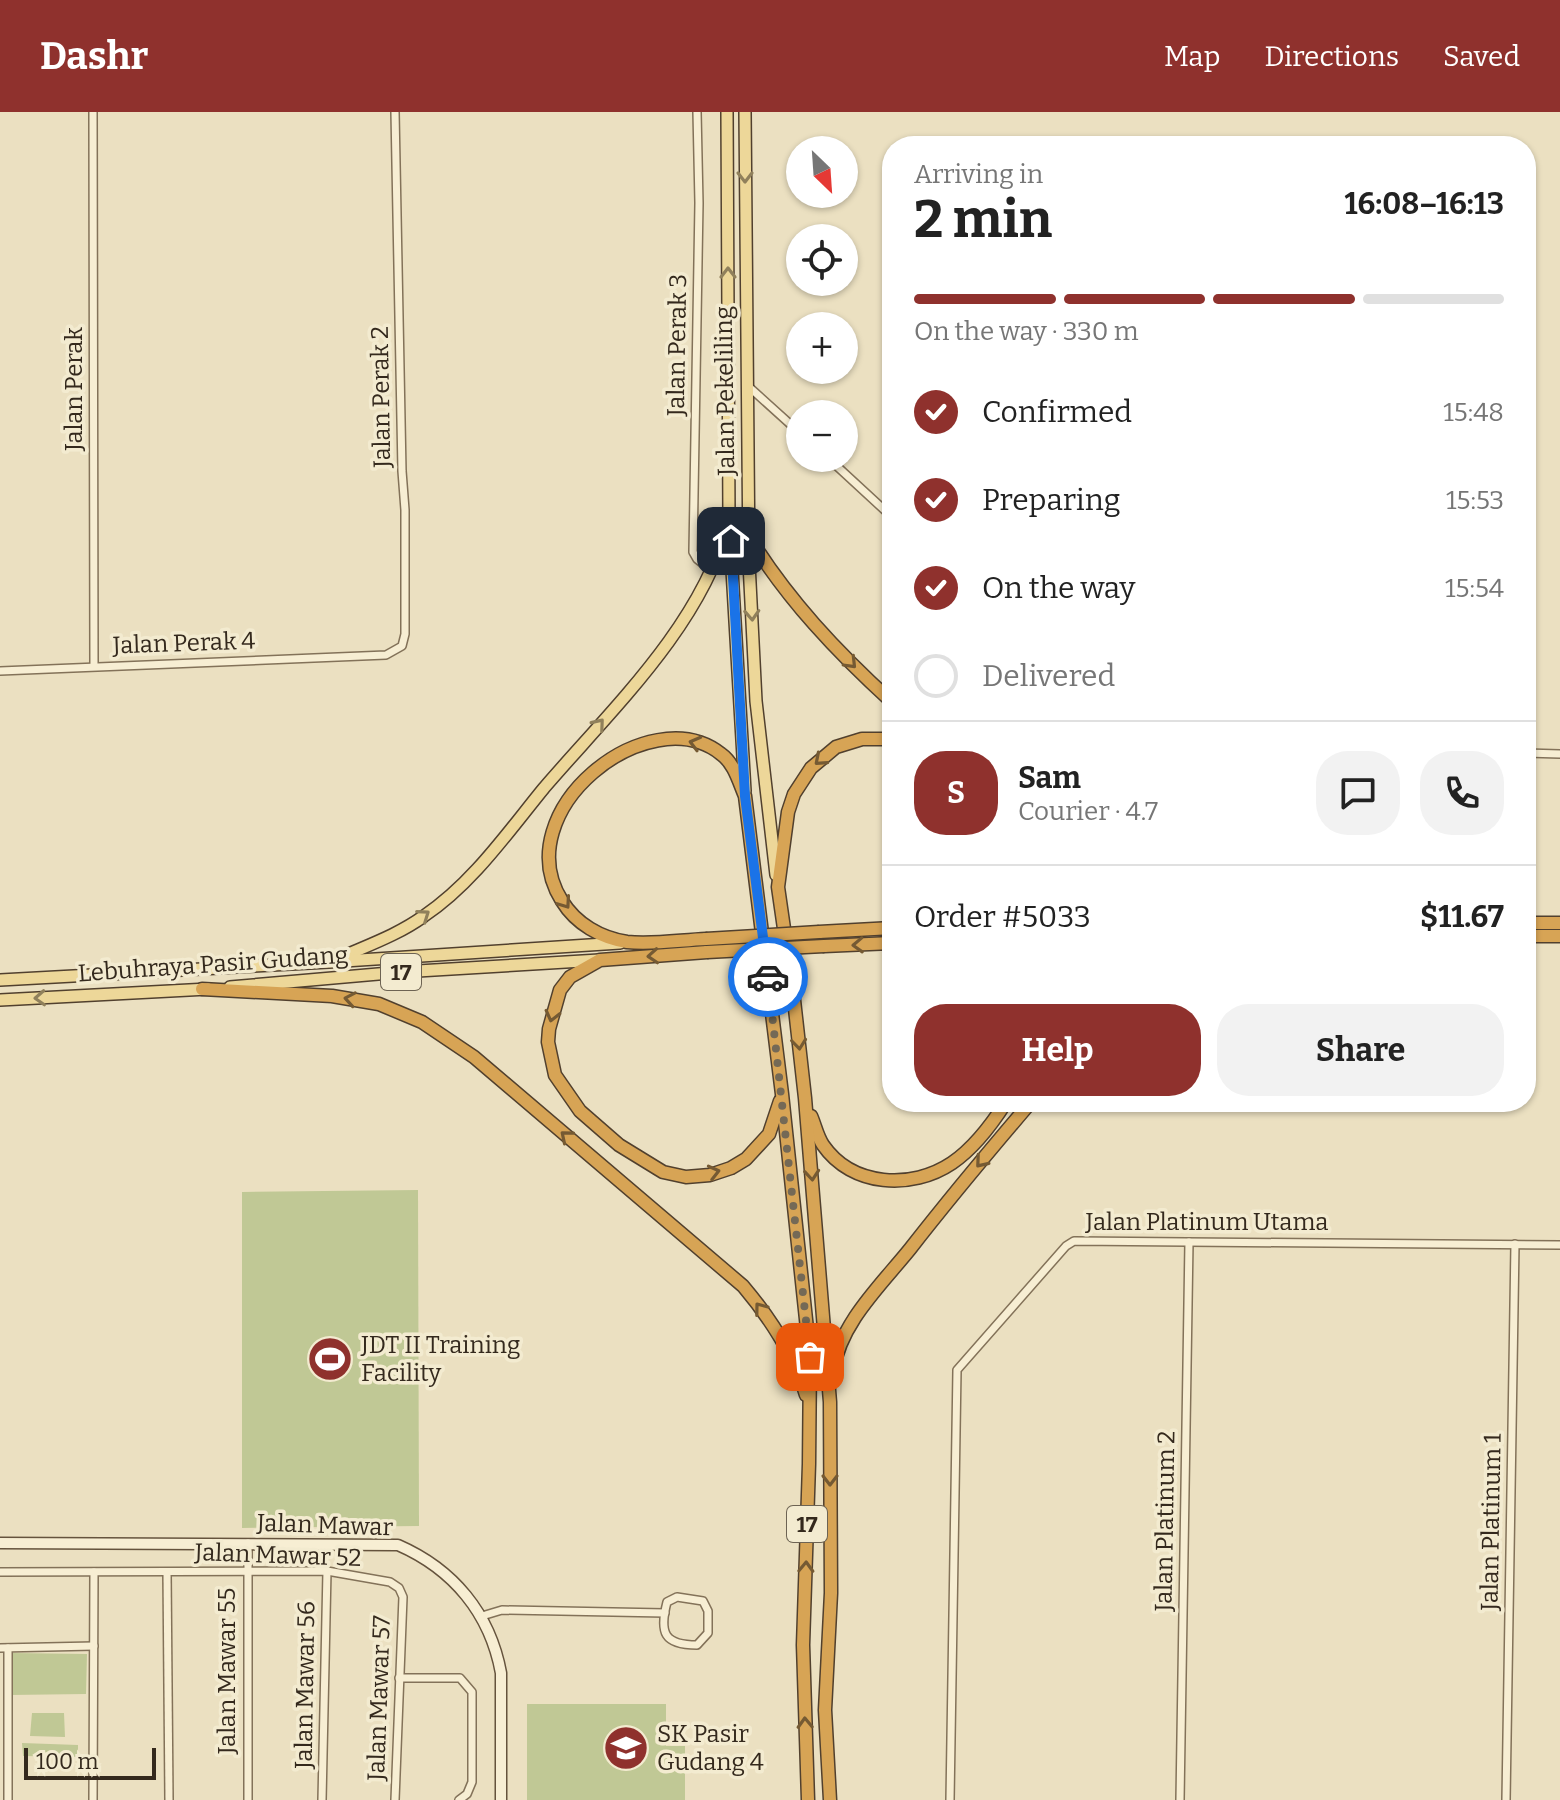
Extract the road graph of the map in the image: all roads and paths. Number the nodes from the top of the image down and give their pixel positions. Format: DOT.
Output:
graph roads {
  1 [pos="93,112"];
  2 [pos="395,112"];
  3 [pos="697,112"];
  4 [pos="727,112"];
  5 [pos="745,112"];
  6 [pos="747,384"];
  7 [pos="786,420"];
  8 [pos="843,472"];
  9 [pos="882,508"];
  10 [pos="729,519"];
  11 [pos="749,537"];
  12 [pos="712,571"];
  13 [pos="370,656"];
  14 [pos="94,666"];
  15 [pos="0,671"];
  16 [pos="882,692"];
  17 [pos="882,739"];
  18 [pos="1536,753"];
  19 [pos="1560,754"];
  20 [pos="745,796"];
  21 [pos="778,887"];
  22 [pos="1536,923"];
  23 [pos="1560,923"];
  24 [pos="882,928"];
  25 [pos="1536,936"];
  26 [pos="1560,936"];
  27 [pos="629,942"];
  28 [pos="882,943"];
  29 [pos="706,946"];
  30 [pos="600,960"];
  31 [pos="329,962"];
  32 [pos="0,980"];
  33 [pos="202,989"];
  34 [pos="0,1000"];
  35 [pos="782,1094"];
  36 [pos="805,1098"];
  37 [pos="998,1112"];
  38 [pos="1023,1112"];
  39 [pos="1189,1242"];
  40 [pos="1515,1244"];
  41 [pos="1560,1245"];
  42 [pos="809,1402"];
  43 [pos="830,1402"];
  44 [pos="0,1543"];
  45 [pos="248,1543"];
  46 [pos="247,1571"];
  47 [pos="327,1571"];
  48 [pos="0,1572"];
  49 [pos="94,1572"];
  50 [pos="167,1572"];
  51 [pos="403,1597"];
  52 [pos="665,1613"];
  53 [pos="482,1616"];
  54 [pos="94,1646"];
  55 [pos="4,1648"];
  56 [pos="399,1678"];
  57 [pos="8,1800"];
  58 [pos="93,1800"];
  59 [pos="169,1800"];
  60 [pos="248,1800"];
  61 [pos="322,1800"];
  62 [pos="395,1800"];
  63 [pos="459,1800"];
  64 [pos="501,1800"];
  65 [pos="808,1800"];
  66 [pos="830,1800"];
  67 [pos="950,1800"];
  68 [pos="1180,1800"];
  69 [pos="1506,1800"];
  1 -- 14 [label="street, Jalan Perak"];
  2 -- 13 [label="street, Jalan Perak 2"];
  3 -- 12 [label="street, Jalan Perak 3"];
  10 -- 4 [label="main road, Jalan Pekeliling, one-way"];
  5 -- 6 [label="main road, Jalan Pekeliling, one-way"];
  6 -- 7 [label="street"];
  6 -- 11 [label="main road, Jalan Pekeliling"];
  8 -- 9 [label="street"];
  10 -- 12 [label="main road"];
  10 -- 20 [label="main road, Jalan Pekeliling"];
  11 -- 16 [label="highway, one-way"];
  11 -- 21 [label="main road, Jalan Pekeliling / 17, one-way"];
  31 -- 12 [label="main road, one-way"];
  13 -- 14 [label="street, Jalan Perak 4"];
  14 -- 15 [label="street, Jalan Perak 4"];
  17 -- 21 [label="highway, one-way"];
  18 -- 19 [label="street"];
  20 -- 27 [label="highway, one-way"];
  20 -- 35 [label="highway, 17"];
  21 -- 36 [label="highway, Jalan Pekeliling / 17, one-way"];
  22 -- 23 [label="highway"];
  24 -- 29 [label="highway, Lebuhraya Pasir Gudang / 17, bridge"];
  25 -- 26 [label="highway"];
  27 -- 29 [label="highway, Lebuhraya Pasir Gudang / 17"];
  27 -- 31 [label="main road, Lebuhraya Pasir Gudang / 17"];
  28 -- 29 [label="highway, Lebuhraya Pasir Gudang / 17, one-way, bridge"];
  29 -- 30 [label="highway, Lebuhraya Pasir Gudang / 17, one-way"];
  30 -- 33 [label="main road, Lebuhraya Pasir Gudang / 17"];
  30 -- 35 [label="highway, one-way"];
  31 -- 32 [label="main road, Lebuhraya Pasir Gudang / 17"];
  33 -- 34 [label="main road, Lebuhraya Pasir Gudang / 17, one-way"];
  42 -- 33 [label="highway, one-way"];
  35 -- 42 [label="highway, 17"];
  36 -- 37 [label="highway"];
  36 -- 43 [label="highway, 17, one-way"];
  38 -- 43 [label="highway, one-way"];
  39 -- 40 [label="street, Jalan Platinum Utama"];
  39 -- 67 [label="street, Jalan Platinum Utama"];
  39 -- 68 [label="street, Jalan Platinum 2"];
  40 -- 41 [label="street, Jalan Platinum Utama"];
  40 -- 69 [label="street, Jalan Platinum 1"];
  65 -- 42 [label="highway, 17, one-way"];
  43 -- 66 [label="highway, 17, one-way"];
  44 -- 45 [label="street, Jalan Mawar"];
  45 -- 46 [label="street, Jalan Mawar 55"];
  45 -- 53 [label="street, Jalan Mawar"];
  46 -- 47 [label="street, Jalan Mawar 52"];
  46 -- 50 [label="street, Jalan Mawar 52"];
  46 -- 60 [label="street, Jalan Mawar 55"];
  47 -- 51 [label="street, Jalan Mawar 52"];
  47 -- 61 [label="street, Jalan Mawar 56"];
  48 -- 49 [label="street, Jalan Mawar 52"];
  49 -- 50 [label="street, Jalan Mawar 52"];
  49 -- 54 [label="street"];
  50 -- 59 [label="street"];
  51 -- 56 [label="street, Jalan Mawar 57"];
  52 -- 52 [label="street"];
  52 -- 53 [label="street"];
  53 -- 64 [label="street, Jalan Mawar"];
  54 -- 55 [label="street"];
  54 -- 58 [label="street"];
  55 -- 57 [label="street"];
  56 -- 62 [label="street, Jalan Mawar 57"];
  56 -- 63 [label="street"];
}
